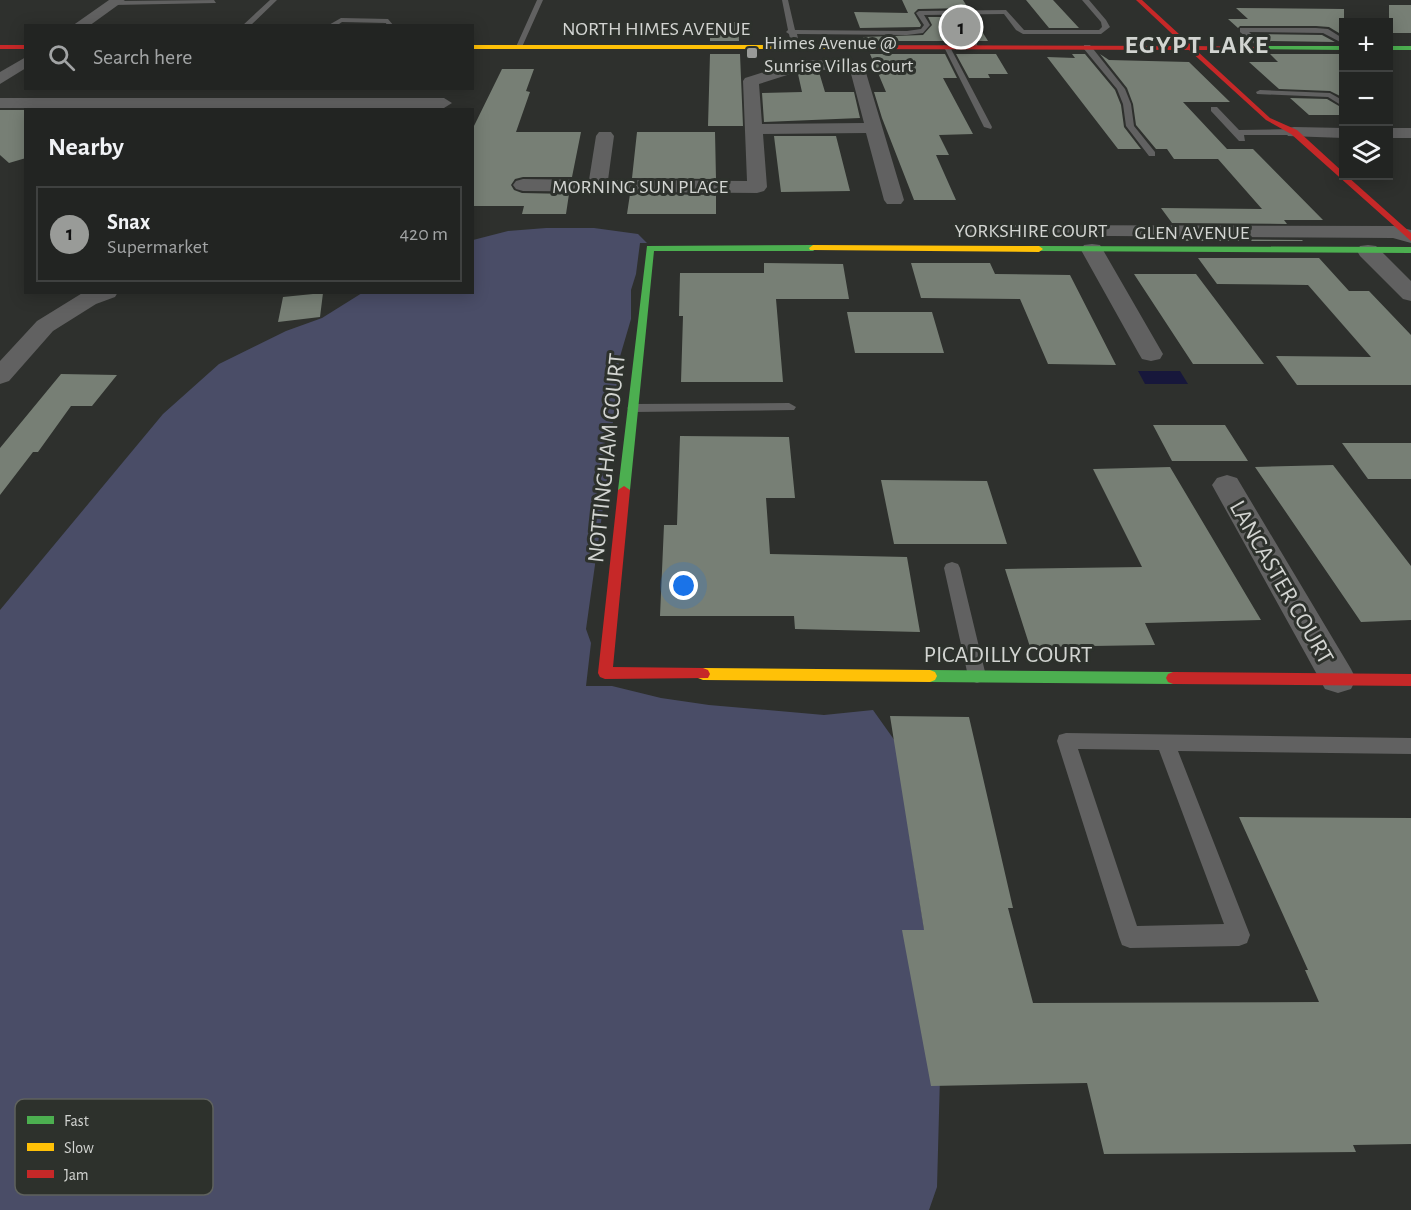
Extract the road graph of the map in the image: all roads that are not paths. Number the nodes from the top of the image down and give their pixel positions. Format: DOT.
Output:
graph roads {
  1 [pos="274,0"];
  2 [pos="540,0"];
  3 [pos="785,0"];
  4 [pos="1085,0"];
  5 [pos="1139,0"];
  6 [pos="1159,0"];
  7 [pos="116,1"];
  8 [pos="214,2"];
  9 [pos="82,24"];
  10 [pos="246,24"];
  11 [pos="334,24"];
  12 [pos="389,24"];
  13 [pos="1277,29"];
  14 [pos="790,32"];
  15 [pos="1339,40"];
  16 [pos="0,47"];
  17 [pos="24,47"];
  18 [pos="518,47"];
  19 [pos="1087,47"];
  20 [pos="1189,47"];
  21 [pos="798,48"];
  22 [pos="946,48"];
  23 [pos="1212,48"];
  24 [pos="1262,48"];
  25 [pos="1294,48"];
  26 [pos="1339,48"];
  27 [pos="1393,48"];
  28 [pos="1411,48"];
  29 [pos="474,49"];
  30 [pos="1225,60"];
  31 [pos="24,62"];
  32 [pos="802,65"];
  33 [pos="0,79"];
  34 [pos="1256,88"];
  35 [pos="446,100"];
  36 [pos="1339,101"];
  37 [pos="0,103"];
  38 [pos="126,106"];
  39 [pos="1214,109"];
  40 [pos="988,127"];
  41 [pos="874,128"];
  42 [pos="756,129"];
  43 [pos="1294,132"];
  44 [pos="1339,133"];
  45 [pos="1393,133"];
  46 [pos="1411,133"];
  47 [pos="605,136"];
  48 [pos="1152,154"];
  49 [pos="524,185"];
  50 [pos="598,185"];
  51 [pos="894,200"];
  52 [pos="973,231"];
  53 [pos="1411,237"];
  54 [pos="650,248"];
  55 [pos="1092,250"];
  56 [pos="1411,250"];
  57 [pos="1368,251"];
  58 [pos="101,294"];
  59 [pos="1411,294"];
  60 [pos="1151,354"];
  61 [pos="0,376"];
  62 [pos="789,407"];
  63 [pos="634,408"];
  64 [pos="1227,485"];
  65 [pos="952,568"];
  66 [pos="605,673"];
  67 [pos="977,676"];
  68 [pos="1338,679"];
  69 [pos="1411,680"];
  70 [pos="1165,742"];
  71 [pos="1411,746"];
  1 -- 10 [label="lane"];
  2 -- 18 [label="lane"];
  3 -- 14 [label="lane"];
  4 -- 14 [label="lane"];
  5 -- 20 [label="street"];
  6 -- 23 [label="street"];
  7 -- 8 [label="lane"];
  7 -- 9 [label="street"];
  11 -- 12 [label="lane"];
  13 -- 15 [label="lane"];
  13 -- 24 [label="lane"];
  13 -- 25 [label="lane"];
  14 -- 21 [label="lane"];
  16 -- 17 [label="street"];
  18 -- 21 [label="street, NORTH HIMES AVENUE"];
  18 -- 29 [label="street, NORTH HIMES AVENUE"];
  19 -- 20 [label="street, NORTH HIMES AVENUE"];
  19 -- 22 [label="street, NORTH HIMES AVENUE"];
  19 -- 48 [label="lane"];
  20 -- 23 [label="street, NORTH HIMES AVENUE"];
  20 -- 43 [label="street"];
  21 -- 22 [label="street, NORTH HIMES AVENUE"];
  21 -- 32 [label="street"];
  22 -- 40 [label="lane"];
  23 -- 24 [label="street, NORTH HIMES AVENUE"];
  23 -- 30 [label="street"];
  24 -- 25 [label="street, NORTH HIMES AVENUE"];
  25 -- 26 [label="street, NORTH HIMES AVENUE"];
  27 -- 28 [label="street"];
  31 -- 33 [label="street"];
  32 -- 41 [label="street"];
  32 -- 42 [label="street"];
  34 -- 36 [label="lane"];
  34 -- 43 [label="street"];
  35 -- 38 [label="street"];
  37 -- 38 [label="street"];
  39 -- 43 [label="lane"];
  41 -- 42 [label="street"];
  41 -- 51 [label="street"];
  42 -- 50 [label="street, MORNING SUN PLACE"];
  43 -- 44 [label="street"];
  43 -- 53 [label="street"];
  45 -- 46 [label="street"];
  47 -- 50 [label="street"];
  49 -- 50 [label="street, MORNING SUN PLACE"];
  52 -- 53 [label="street, GLEN AVENUE"];
  54 -- 55 [label="street, YORKSHIRE COURT"];
  54 -- 63 [label="street, NOTTINGHAM COURT"];
  55 -- 57 [label="street, YORKSHIRE COURT"];
  55 -- 60 [label="street"];
  56 -- 57 [label="street, YORKSHIRE COURT"];
  57 -- 59 [label="street"];
  58 -- 61 [label="street"];
  62 -- 63 [label="lane"];
  63 -- 66 [label="street, NOTTINGHAM COURT"];
  64 -- 68 [label="street, LANCASTER COURT"];
  65 -- 67 [label="lane"];
  66 -- 67 [label="street, PICADILLY COURT"];
  67 -- 68 [label="street, PICADILLY COURT"];
  68 -- 69 [label="street, PICADILLY COURT"];
  70 -- 70 [label="lane"];
  70 -- 71 [label="lane"];
}
